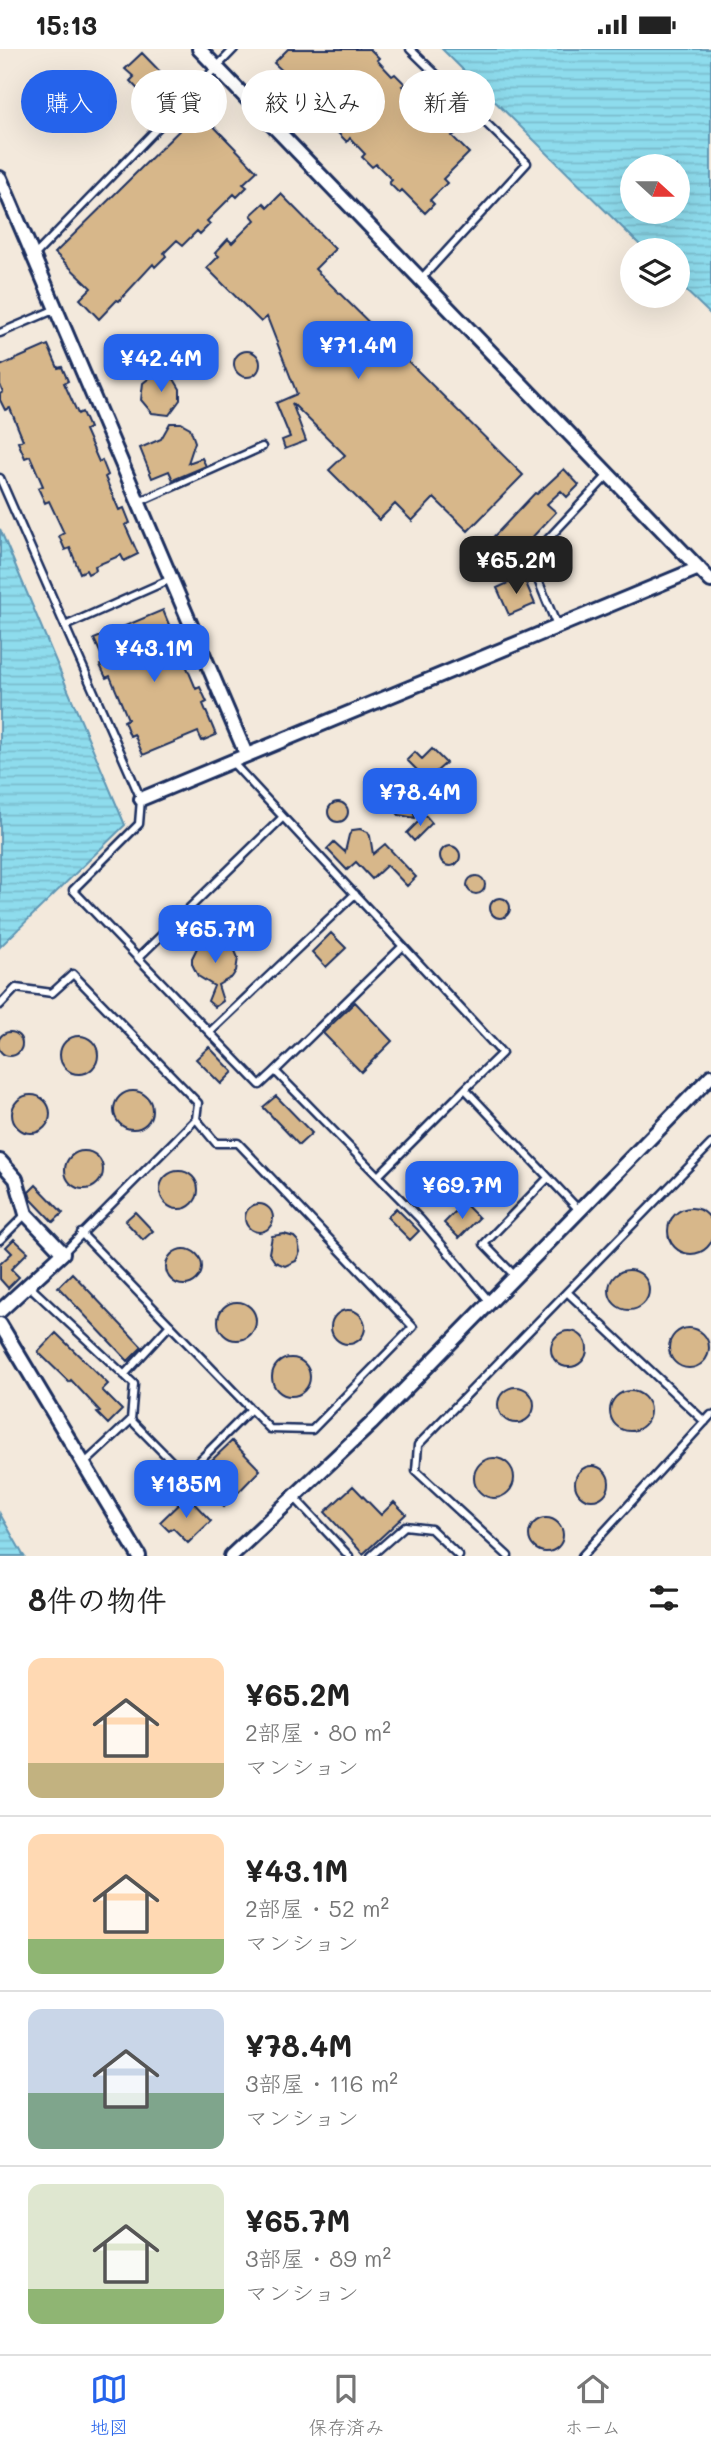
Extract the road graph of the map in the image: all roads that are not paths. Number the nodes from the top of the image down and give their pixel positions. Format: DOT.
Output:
graph roads {
  1 [pos="198,49"];
  2 [pos="234,49"];
  3 [pos="410,49"];
  4 [pos="217,67"];
  5 [pos="0,178"];
  6 [pos="34,256"];
  7 [pos="421,279"];
  8 [pos="55,309"];
  9 [pos="0,333"];
  10 [pos="262,447"];
  11 [pos="609,474"];
  12 [pos="0,478"];
  13 [pos="138,502"];
  14 [pos="699,568"];
  15 [pos="171,579"];
  16 [pos="711,581"];
  17 [pos="65,626"];
  18 [pos="557,626"];
  19 [pos="246,754"];
  20 [pos="231,761"];
  21 [pos="141,799"];
  22 [pos="283,817"];
  23 [pos="355,894"];
  24 [pos="403,946"];
  25 [pos="138,958"];
  26 [pos="0,1005"];
  27 [pos="210,1033"];
  28 [pos="275,1071"];
  29 [pos="711,1076"];
  30 [pos="465,1089"];
  31 [pos="196,1119"];
  32 [pos="711,1144"];
  33 [pos="0,1161"];
  34 [pos="378,1176"];
  35 [pos="548,1178"];
  36 [pos="579,1210"];
  37 [pos="26,1214"];
  38 [pos="81,1233"];
  39 [pos="0,1240"];
  40 [pos="63,1253"];
  41 [pos="514,1276"];
  42 [pos="28,1285"];
  43 [pos="567,1292"];
  44 [pos="490,1302"];
  45 [pos="0,1311"];
  46 [pos="0,1324"];
  47 [pos="170,1325"];
  48 [pos="124,1375"];
  49 [pos="251,1409"];
  50 [pos="711,1415"];
  51 [pos="131,1420"];
  52 [pos="705,1422"];
  53 [pos="84,1464"];
  54 [pos="293,1497"];
  55 [pos="139,1556"];
  56 [pos="231,1556"];
  57 [pos="349,1556"];
  58 [pos="370,1556"];
  59 [pos="459,1556"];
  60 [pos="508,1556"];
  61 [pos="582,1556"];
  1 -- 4 [label="street"];
  2 -- 4 [label="lane"];
  3 -- 7 [label="lane"];
  4 -- 6 [label="lane"];
  4 -- 7 [label="street"];
  5 -- 6 [label="street"];
  6 -- 8 [label="street"];
  7 -- 11 [label="street"];
  8 -- 9 [label="lane"];
  8 -- 13 [label="street"];
  10 -- 13 [label="lane"];
  11 -- 14 [label="street"];
  11 -- 18 [label="lane"];
  12 -- 17 [label="lane"];
  13 -- 15 [label="street"];
  14 -- 16 [label="street"];
  14 -- 18 [label="street"];
  15 -- 17 [label="lane"];
  15 -- 19 [label="street"];
  17 -- 21 [label="lane"];
  18 -- 19 [label="street"];
  19 -- 20 [label="street"];
  20 -- 21 [label="street"];
  20 -- 22 [label="lane"];
  21 -- 25 [label="lane"];
  22 -- 23 [label="lane"];
  22 -- 25 [label="lane"];
  23 -- 24 [label="lane"];
  23 -- 27 [label="lane"];
  24 -- 28 [label="lane"];
  24 -- 30 [label="lane"];
  25 -- 27 [label="lane"];
  26 -- 31 [label="lane"];
  27 -- 28 [label="lane"];
  28 -- 34 [label="lane"];
  29 -- 36 [label="street"];
  30 -- 34 [label="lane"];
  30 -- 35 [label="lane"];
  31 -- 38 [label="lane"];
  31 -- 49 [label="lane"];
  32 -- 43 [label="lane"];
  33 -- 37 [label="street"];
  34 -- 44 [label="lane"];
  35 -- 36 [label="lane"];
  35 -- 41 [label="lane"];
  36 -- 41 [label="street"];
  37 -- 39 [label="lane"];
  37 -- 40 [label="street"];
  38 -- 40 [label="lane"];
  38 -- 47 [label="lane"];
  40 -- 42 [label="street"];
  41 -- 44 [label="street"];
  42 -- 45 [label="street"];
  42 -- 48 [label="lane"];
  43 -- 52 [label="lane"];
  43 -- 60 [label="lane"];
  44 -- 54 [label="street"];
  46 -- 53 [label="street"];
  47 -- 48 [label="lane"];
  47 -- 49 [label="lane"];
  48 -- 51 [label="lane"];
  49 -- 51 [label="lane"];
  50 -- 52 [label="lane"];
  51 -- 53 [label="lane"];
  52 -- 61 [label="lane"];
  53 -- 55 [label="street"];
  54 -- 56 [label="street"];
  54 -- 57 [label="lane"];
  58 -- 59 [label="lane"];
}
